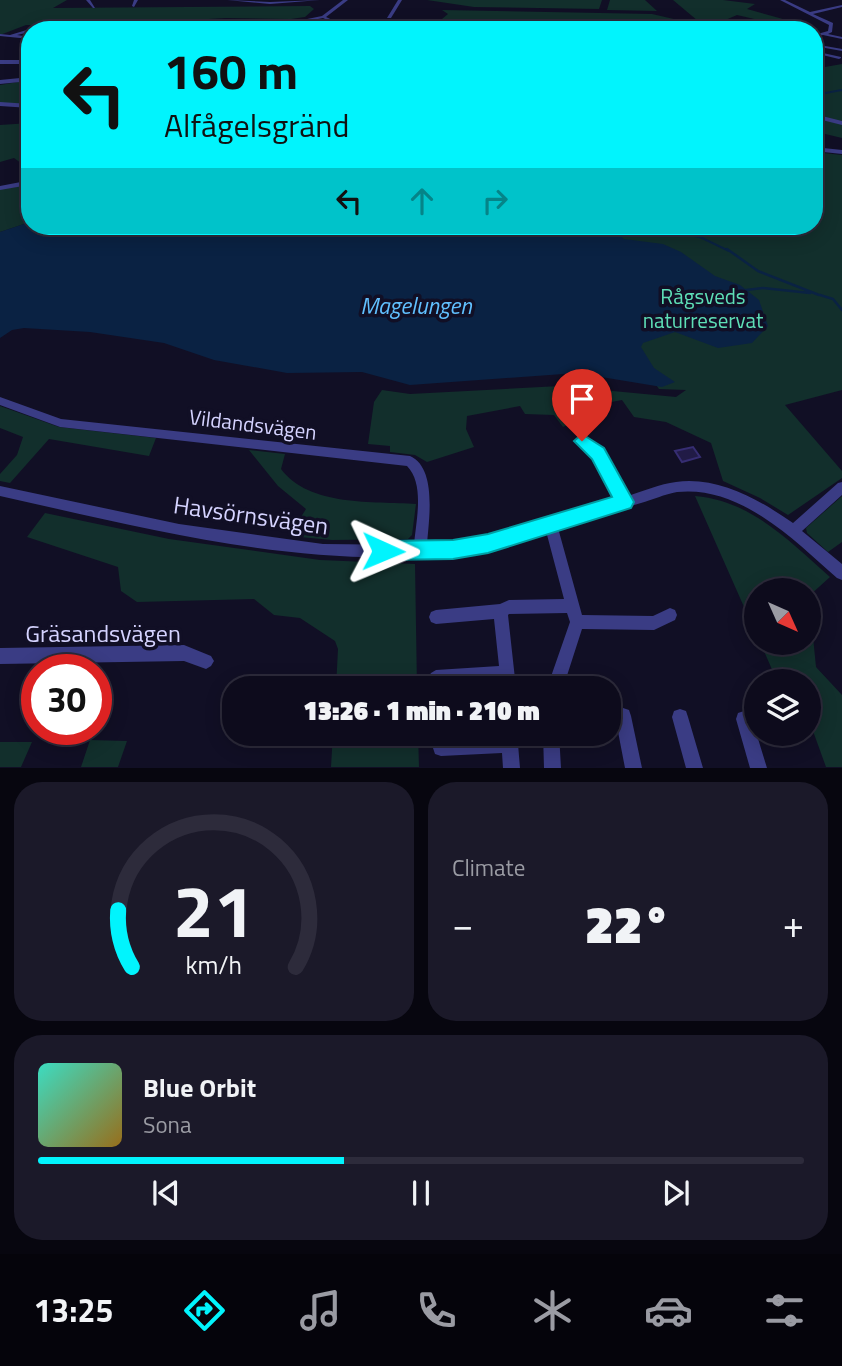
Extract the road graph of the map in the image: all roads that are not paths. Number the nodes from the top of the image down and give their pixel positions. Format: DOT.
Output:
graph roads {
  1 [pos="88,0"];
  2 [pos="229,0"];
  3 [pos="307,0"];
  4 [pos="318,0"];
  5 [pos="346,0"];
  6 [pos="400,0"];
  7 [pos="782,0"];
  8 [pos="219,6"];
  9 [pos="842,6"];
  10 [pos="94,7"];
  11 [pos="308,13"];
  12 [pos="329,13"];
  13 [pos="810,13"];
  14 [pos="323,17"];
  15 [pos="389,17"];
  16 [pos="823,19"];
  17 [pos="311,21"];
  18 [pos="333,21"];
  19 [pos="21,33"];
  20 [pos="823,34"];
  21 [pos="1,35"];
  22 [pos="10,36"];
  23 [pos="21,37"];
  24 [pos="842,38"];
  25 [pos="823,47"];
  26 [pos="840,50"];
  27 [pos="823,54"];
  28 [pos="839,58"];
  29 [pos="0,62"];
  30 [pos="21,62"];
  31 [pos="21,80"];
  32 [pos="0,82"];
  33 [pos="0,104"];
  34 [pos="21,105"];
  35 [pos="823,118"];
  36 [pos="842,123"];
  37 [pos="823,150"];
  38 [pos="842,152"];
  39 [pos="21,184"];
  40 [pos="0,188"];
  41 [pos="0,401"];
  42 [pos="582,441"];
  43 [pos="842,487"];
  44 [pos="0,491"];
  45 [pos="625,502"];
  46 [pos="551,524"];
  47 [pos="792,531"];
  48 [pos="421,551"];
  49 [pos="842,573"];
  50 [pos="572,606"];
  51 [pos="500,611"];
  52 [pos="670,615"];
  53 [pos="436,617"];
  54 [pos="577,622"];
  55 [pos="0,656"];
  56 [pos="206,662"];
  57 [pos="507,676"];
  58 [pos="559,676"];
  59 [pos="623,716"];
  60 [pos="680,717"];
  61 [pos="456,746"];
  62 [pos="510,746"];
  63 [pos="552,746"];
  64 [pos="752,746"];
  65 [pos="441,748"];
  66 [pos="512,768"];
  67 [pos="553,768"];
  68 [pos="634,768"];
  69 [pos="695,768"];
  70 [pos="759,768"];
  1 -- 10 [label="street"];
  2 -- 3 [label="street"];
  2 -- 8 [label="street"];
  3 -- 4 [label="street"];
  5 -- 12 [label="street"];
  6 -- 15 [label="street"];
  7 -- 13 [label="street"];
  9 -- 13 [label="street"];
  11 -- 12 [label="street"];
  12 -- 14 [label="street"];
  13 -- 16 [label="street"];
  13 -- 16 [label="street"];
  14 -- 17 [label="street"];
  14 -- 18 [label="street"];
  16 -- 20 [label="street"];
  19 -- 22 [label="street"];
  20 -- 24 [label="street"];
  21 -- 22 [label="street"];
  22 -- 23 [label="street"];
  25 -- 26 [label="street"];
  27 -- 28 [label="street"];
  29 -- 30 [label="street"];
  31 -- 32 [label="street"];
  33 -- 34 [label="street"];
  35 -- 36 [label="street"];
  37 -- 38 [label="street"];
  39 -- 40 [label="street"];
  41 -- 48 [label="street, Vildandsvägen"];
  42 -- 45 [label="street"];
  43 -- 47 [label="street"];
  44 -- 48 [label="street, Havsörnsvägen"];
  45 -- 46 [label="street, Havsörnsvägen"];
  45 -- 47 [label="street, Havsörnsvägen"];
  46 -- 48 [label="street, Havsörnsvägen"];
  46 -- 50 [label="street"];
  47 -- 49 [label="street, Havsörnsvägen"];
  50 -- 51 [label="street"];
  50 -- 54 [label="street"];
  51 -- 53 [label="street"];
  51 -- 57 [label="street"];
  52 -- 54 [label="street"];
  54 -- 58 [label="street"];
  55 -- 56 [label="street, Gräsandsvägen"];
  59 -- 68 [label="street"];
  60 -- 69 [label="street"];
  61 -- 65 [label="street"];
  62 -- 66 [label="street"];
  63 -- 67 [label="street"];
  64 -- 70 [label="street"];
}
